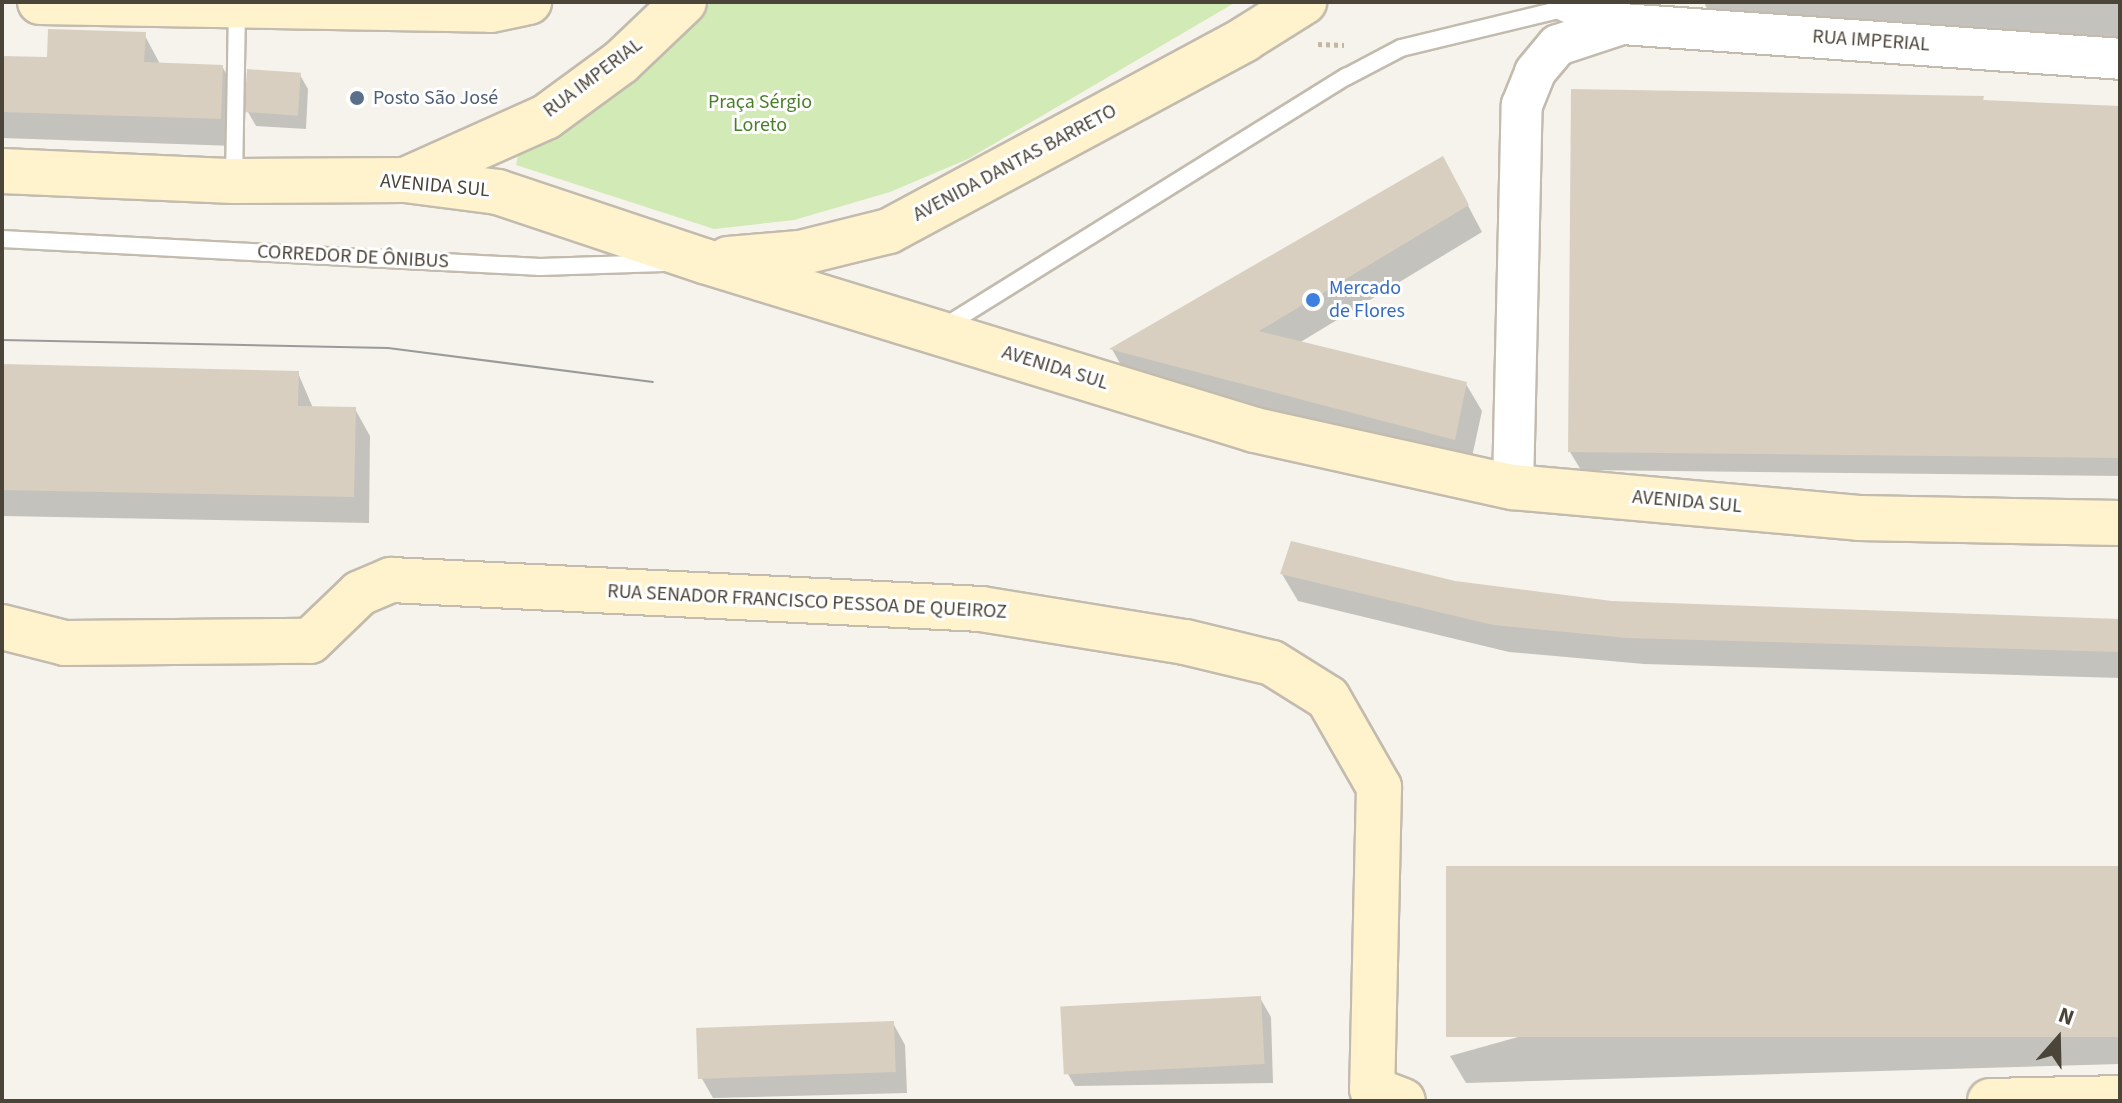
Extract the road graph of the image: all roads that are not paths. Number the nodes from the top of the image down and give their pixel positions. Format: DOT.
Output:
graph roads {
  1 [pos="40,2"];
  2 [pos="529,2"];
  3 [pos="684,2"];
  4 [pos="1595,7"];
  5 [pos="237,9"];
  6 [pos="1306,22"];
  7 [pos="2120,59"];
  8 [pos="2,171"];
  9 [pos="405,180"];
  10 [pos="234,181"];
  11 [pos="2,239"];
  12 [pos="704,261"];
  13 [pos="937,331"];
  14 [pos="1513,487"];
  15 [pos="2120,523"];
  16 [pos="2,627"];
  17 [pos="1380,1097"];
  18 [pos="2120,1098"];
  19 [pos="1990,1101"];
  1 -- 5 [label="main road"];
  2 -- 5 [label="main road"];
  3 -- 9 [label="main road, RUA IMPERIAL"];
  4 -- 7 [label="street, RUA IMPERIAL"];
  4 -- 13 [label="lane"];
  4 -- 14 [label="street"];
  5 -- 10 [label="lane"];
  6 -- 12 [label="main road, AVENIDA DANTAS BARRETO"];
  8 -- 10 [label="main road, AVENIDA SUL"];
  9 -- 10 [label="main road, AVENIDA SUL"];
  9 -- 12 [label="main road, AVENIDA SUL"];
  11 -- 12 [label="lane, CORREDOR DE ÔNIBUS"];
  12 -- 13 [label="main road, AVENIDA SUL"];
  13 -- 14 [label="main road, AVENIDA SUL"];
  14 -- 15 [label="main road, AVENIDA SUL"];
  16 -- 17 [label="main road, RUA SENADOR FRANCISCO PESSOA DE QUEIROZ"];
  18 -- 19 [label="main road"];
}
